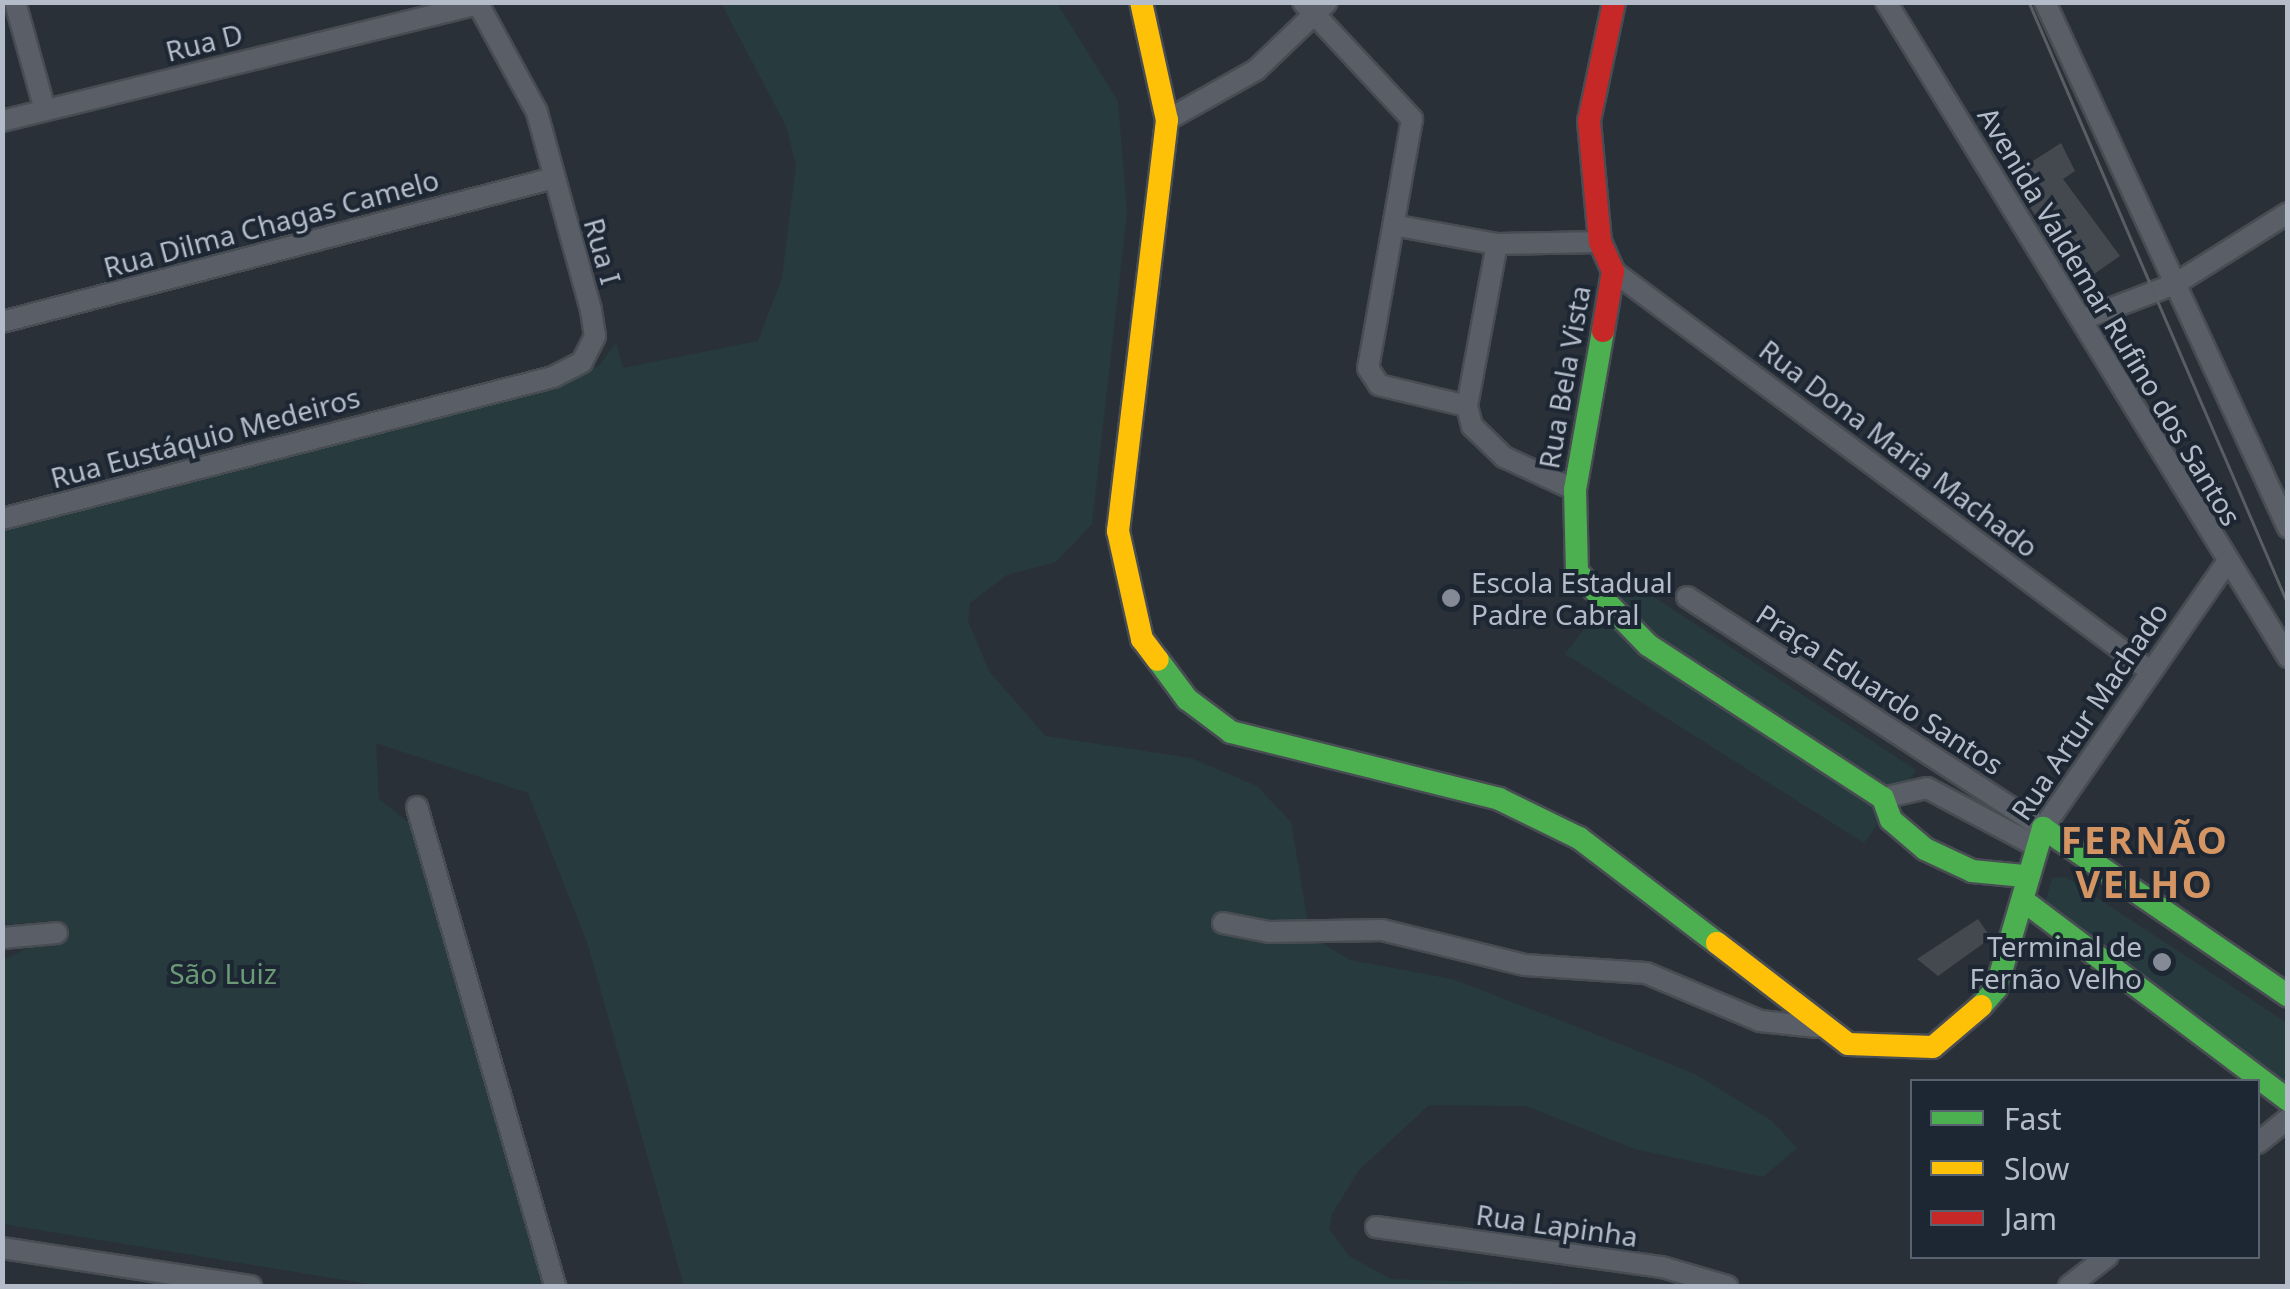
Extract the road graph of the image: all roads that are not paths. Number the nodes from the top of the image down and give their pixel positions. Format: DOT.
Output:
graph roads {
  1 [pos="15,2"];
  2 [pos="1142,2"];
  3 [pos="1592,2"];
  4 [pos="1614,2"];
  5 [pos="1886,2"];
  6 [pos="2045,2"];
  7 [pos="477,3"];
  8 [pos="1314,8"];
  9 [pos="1610,36"];
  10 [pos="45,110"];
  11 [pos="1167,120"];
  12 [pos="2,122"];
  13 [pos="554,178"];
  14 [pos="2288,213"];
  15 [pos="1398,226"];
  16 [pos="1600,242"];
  17 [pos="1498,244"];
  18 [pos="1614,270"];
  19 [pos="2174,284"];
  20 [pos="2082,320"];
  21 [pos="2,322"];
  22 [pos="1467,406"];
  23 [pos="422,409"];
  24 [pos="1575,490"];
  25 [pos="2,518"];
  26 [pos="2288,528"];
  27 [pos="2226,564"];
  28 [pos="1687,596"];
  29 [pos="2288,657"];
  30 [pos="2150,671"];
  31 [pos="1883,798"];
  32 [pos="418,807"];
  33 [pos="2039,836"];
  34 [pos="2024,876"];
  35 [pos="2024,901"];
  36 [pos="1223,923"];
  37 [pos="57,932"];
  38 [pos="2,938"];
  39 [pos="2288,996"];
  40 [pos="1817,1027"];
  41 [pos="2288,1100"];
  42 [pos="2288,1119"];
  43 [pos="2260,1141"];
  44 [pos="1376,1228"];
  45 [pos="2,1248"];
  46 [pos="2104,1259"];
  47 [pos="251,1286"];
  48 [pos="555,1286"];
  49 [pos="1727,1286"];
  50 [pos="2069,1286"];
  1 -- 10 [label="street"];
  2 -- 11 [label="street, Rua Artur Machado"];
  3 -- 9 [label="street"];
  4 -- 9 [label="street, Rua Bela Vista"];
  5 -- 20 [label="street, Avenida Valdemar Rufino dos Santos"];
  6 -- 19 [label="street"];
  7 -- 10 [label="street, Rua D"];
  7 -- 13 [label="street, Rua I"];
  8 -- 11 [label="street"];
  8 -- 15 [label="street"];
  9 -- 16 [label="street, Rua Bela Vista"];
  10 -- 12 [label="street, Rua D"];
  11 -- 40 [label="street, Rua Artur Machado"];
  13 -- 21 [label="street, Rua Dilma Chagas Camelo"];
  13 -- 23 [label="street, Rua I"];
  14 -- 19 [label="street"];
  15 -- 17 [label="street"];
  15 -- 22 [label="street"];
  16 -- 17 [label="street"];
  16 -- 18 [label="street, Rua Bela Vista"];
  17 -- 22 [label="street"];
  18 -- 24 [label="street, Rua Bela Vista"];
  18 -- 30 [label="street, Rua Dona Maria Machado"];
  19 -- 20 [label="street"];
  19 -- 26 [label="street"];
  20 -- 27 [label="street, Avenida Valdemar Rufino dos Santos"];
  22 -- 24 [label="street"];
  23 -- 25 [label="street, Rua Eustáquio Medeiros"];
  24 -- 31 [label="street, Rua Bela Vista"];
  27 -- 29 [label="street, Avenida Valdemar Rufino dos Santos"];
  27 -- 30 [label="street, Rua Artur Machado"];
  28 -- 33 [label="street, Praça Eduardo Santos"];
  30 -- 33 [label="street, Rua Artur Machado"];
  31 -- 33 [label="street"];
  31 -- 34 [label="street"];
  32 -- 48 [label="street"];
  33 -- 34 [label="street, Rua Artur Machado"];
  33 -- 39 [label="street"];
  34 -- 35 [label="street, Rua Artur Machado"];
  35 -- 40 [label="street, Rua Artur Machado"];
  35 -- 41 [label="street"];
  36 -- 40 [label="street"];
  37 -- 38 [label="street"];
  42 -- 43 [label="street"];
  44 -- 49 [label="street, Rua Lapinha"];
  45 -- 47 [label="street"];
  46 -- 50 [label="street"];
}
